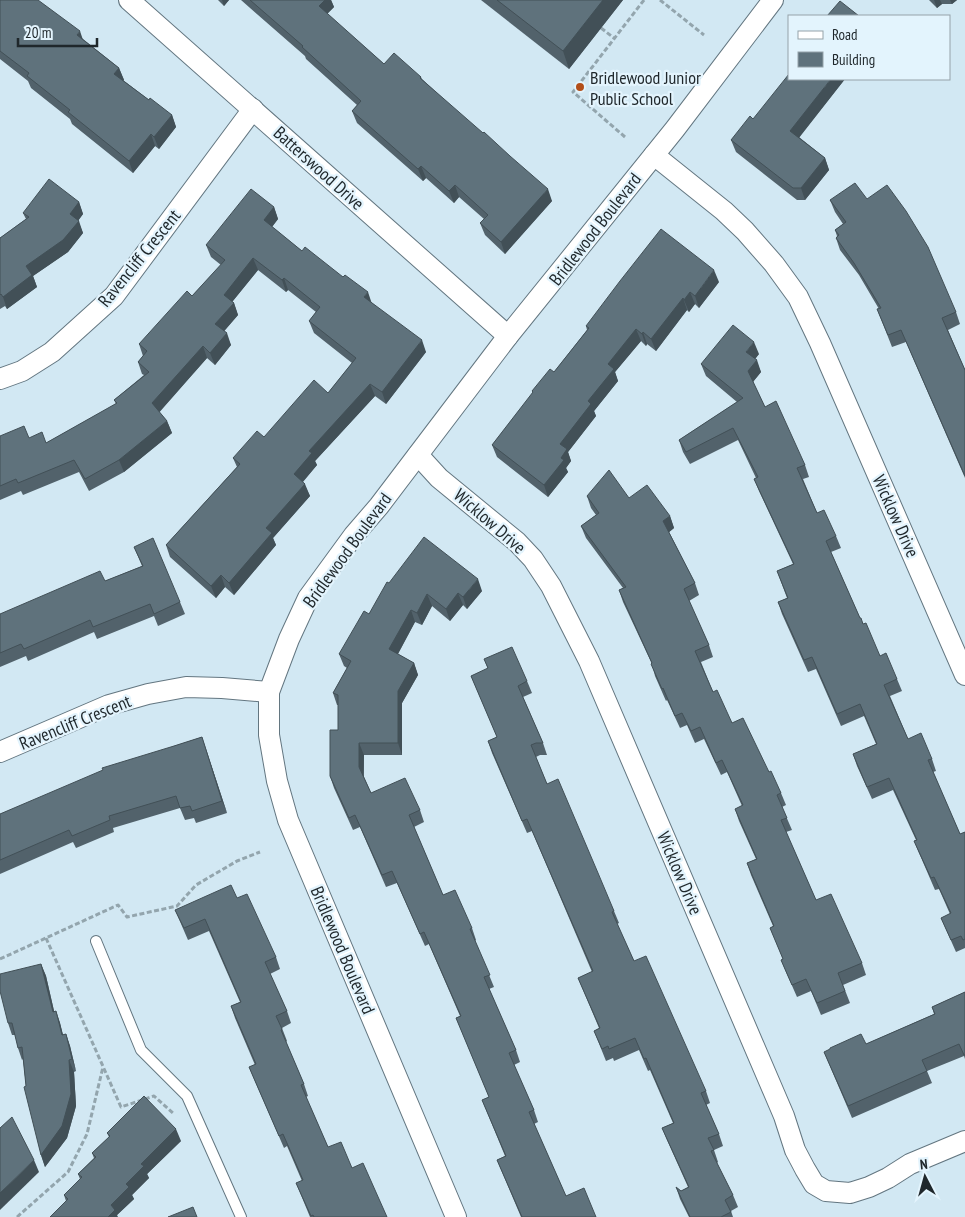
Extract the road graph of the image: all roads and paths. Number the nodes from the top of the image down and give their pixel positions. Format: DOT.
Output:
graph roads {
  1 [pos="129,0"];
  2 [pos="644,0"];
  3 [pos="660,0"];
  4 [pos="773,0"];
  5 [pos="601,28"];
  6 [pos="704,35"];
  7 [pos="614,38"];
  8 [pos="253,109"];
  9 [pos="625,137"];
  10 [pos="654,155"];
  11 [pos="508,336"];
  12 [pos="0,379"];
  13 [pos="418,455"];
  14 [pos="965,676"];
  15 [pos="269,692"];
  16 [pos="0,752"];
  17 [pos="260,852"];
  18 [pos="46,938"];
  19 [pos="96,941"];
  20 [pos="0,959"];
  21 [pos="103,1067"];
  22 [pos="177,1122"];
  23 [pos="965,1141"];
  24 [pos="17,1217"];
  25 [pos="240,1217"];
  26 [pos="456,1217"];
  1 -- 8 [label="street, Batterswood Drive"];
  2 -- 7 [label="path"];
  3 -- 6 [label="path"];
  4 -- 10 [label="street, Bridlewood Boulevard"];
  5 -- 7 [label="path"];
  7 -- 9 [label="path"];
  8 -- 11 [label="street, Batterswood Drive"];
  8 -- 12 [label="street, Ravencliff Crescent"];
  10 -- 11 [label="street, Bridlewood Boulevard"];
  10 -- 14 [label="street, Wicklow Drive"];
  11 -- 13 [label="street, Bridlewood Boulevard"];
  13 -- 15 [label="street, Bridlewood Boulevard"];
  13 -- 23 [label="street, Wicklow Drive"];
  15 -- 16 [label="street, Ravencliff Crescent"];
  15 -- 26 [label="street, Bridlewood Boulevard"];
  17 -- 18 [label="path"];
  18 -- 20 [label="path"];
  18 -- 21 [label="path"];
  19 -- 25 [label="lane"];
  21 -- 22 [label="path"];
  21 -- 24 [label="path"];
}
